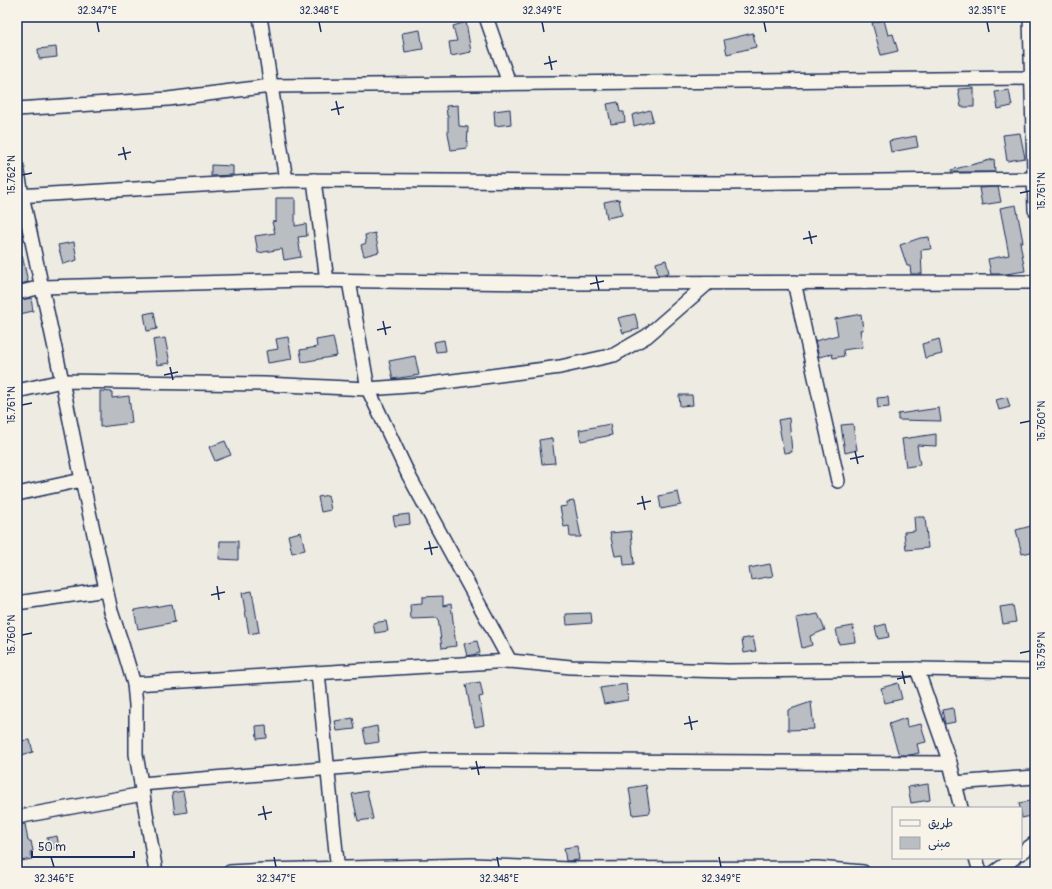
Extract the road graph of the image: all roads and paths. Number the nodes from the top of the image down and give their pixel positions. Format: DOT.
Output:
graph roads {
  1 [pos="260,17"];
  2 [pos="486,17"];
  3 [pos="1030,17"];
  4 [pos="1031,78"];
  5 [pos="509,83"];
  6 [pos="271,86"];
  7 [pos="17,109"];
  8 [pos="17,167"];
  9 [pos="1034,179"];
  10 [pos="286,180"];
  11 [pos="314,180"];
  12 [pos="19,196"];
  13 [pos="1035,210"];
  14 [pos="327,280"];
  15 [pos="348,281"];
  16 [pos="794,282"];
  17 [pos="1035,282"];
  18 [pos="708,283"];
  19 [pos="42,287"];
  20 [pos="17,293"];
  21 [pos="62,381"];
  22 [pos="368,389"];
  23 [pos="17,391"];
  24 [pos="82,480"];
  25 [pos="838,481"];
  26 [pos="17,494"];
  27 [pos="106,590"];
  28 [pos="17,603"];
  29 [pos="510,662"];
  30 [pos="917,669"];
  31 [pos="1035,671"];
  32 [pos="318,673"];
  33 [pos="134,684"];
  34 [pos="950,763"];
  35 [pos="328,768"];
  36 [pos="1035,777"];
  37 [pos="954,783"];
  38 [pos="142,789"];
  39 [pos="961,807"];
  40 [pos="17,817"];
  41 [pos="1035,843"];
  42 [pos="1022,852"];
  43 [pos="976,859"];
  44 [pos="1013,859"];
  45 [pos="338,870"];
  46 [pos="568,871"];
  47 [pos="156,872"];
  48 [pos="230,872"];
  49 [pos="863,872"];
  50 [pos="980,872"];
  51 [pos="995,872"];
  1 -- 6 [label="street"];
  2 -- 5 [label="street"];
  3 -- 4 [label="street"];
  4 -- 5 [label="street"];
  4 -- 9 [label="street"];
  5 -- 6 [label="street"];
  6 -- 7 [label="street"];
  6 -- 10 [label="street"];
  8 -- 12 [label="street"];
  9 -- 11 [label="street"];
  9 -- 13 [label="street"];
  10 -- 11 [label="street"];
  10 -- 12 [label="street"];
  11 -- 14 [label="street"];
  12 -- 19 [label="street"];
  14 -- 15 [label="street"];
  14 -- 19 [label="street"];
  15 -- 18 [label="street"];
  15 -- 22 [label="street"];
  16 -- 17 [label="street"];
  16 -- 18 [label="street"];
  16 -- 25 [label="street"];
  18 -- 22 [label="street"];
  19 -- 20 [label="street"];
  19 -- 21 [label="street"];
  21 -- 22 [label="street"];
  21 -- 23 [label="street"];
  21 -- 24 [label="street"];
  22 -- 29 [label="street"];
  24 -- 26 [label="street"];
  24 -- 27 [label="street"];
  27 -- 28 [label="street"];
  27 -- 33 [label="street"];
  29 -- 30 [label="street"];
  29 -- 32 [label="street"];
  30 -- 31 [label="street"];
  30 -- 34 [label="street"];
  32 -- 33 [label="street"];
  32 -- 35 [label="street"];
  33 -- 38 [label="street"];
  34 -- 35 [label="street"];
  34 -- 37 [label="street"];
  35 -- 38 [label="street"];
  35 -- 45 [label="street"];
  36 -- 37 [label="street"];
  37 -- 39 [label="street"];
  38 -- 40 [label="street"];
  38 -- 47 [label="street"];
  41 -- 42 [label="street"];
  43 -- 50 [label="street"];
  44 -- 51 [label="street"];
  45 -- 46 [label="street"];
  45 -- 48 [label="street"];
  46 -- 49 [label="street"];
}
